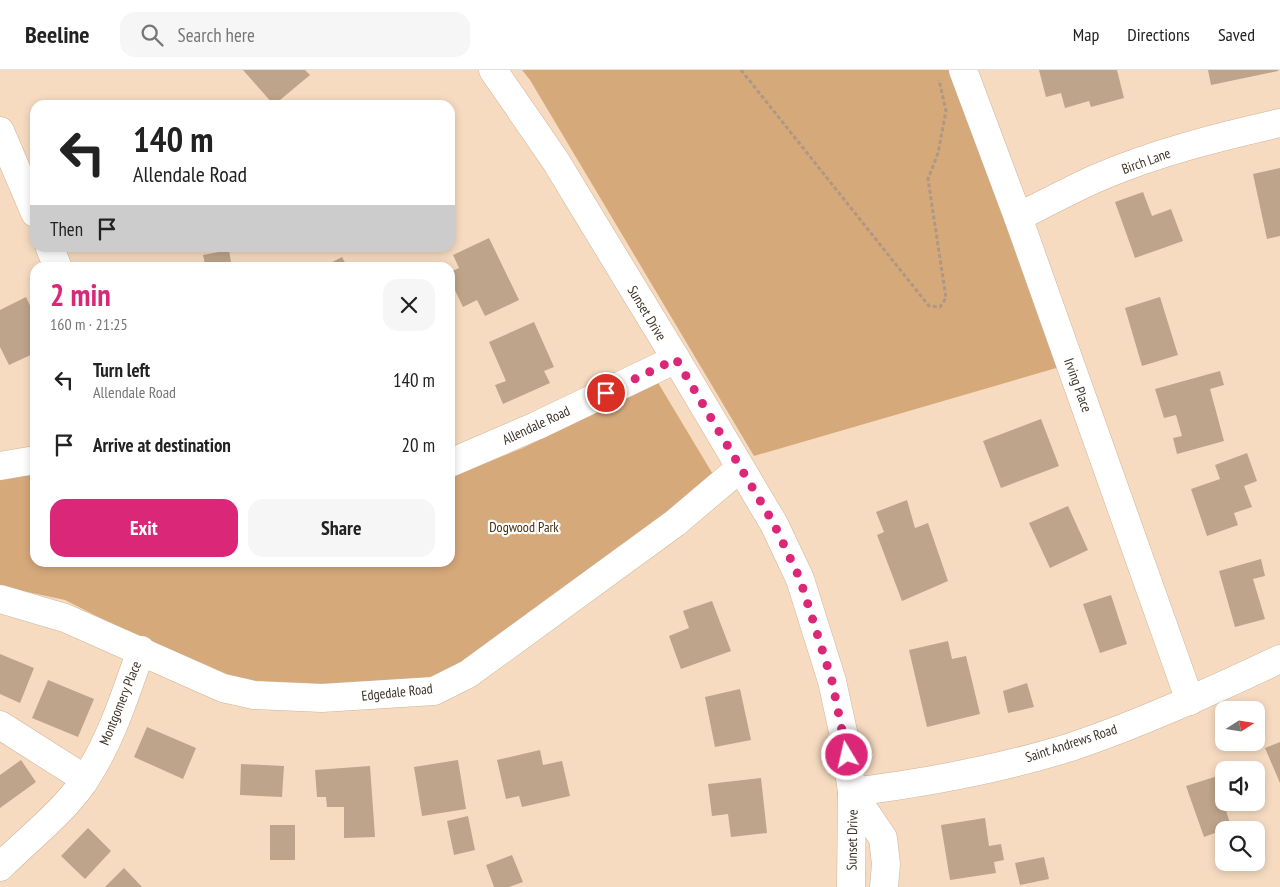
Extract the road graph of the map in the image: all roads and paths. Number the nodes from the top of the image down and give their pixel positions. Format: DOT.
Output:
graph roads {
  1 [pos="493,70"];
  2 [pos="741,70"];
  3 [pos="950,71"];
  4 [pos="1280,123"];
  5 [pos="0,131"];
  6 [pos="30,201"];
  7 [pos="1018,217"];
  8 [pos="676,359"];
  9 [pos="30,461"];
  10 [pos="455,462"];
  11 [pos="0,466"];
  12 [pos="740,468"];
  13 [pos="0,598"];
  14 [pos="140,650"];
  15 [pos="1280,659"];
  16 [pos="1190,701"];
  17 [pos="0,725"];
  18 [pos="85,779"];
  19 [pos="852,792"];
  20 [pos="0,867"];
  21 [pos="851,887"];
  22 [pos="884,887"];
  1 -- 8 [label="street, Sunset Drive"];
  2 -- 3 [label="path"];
  3 -- 7 [label="street, Irving Place"];
  4 -- 7 [label="street, Birch Lane"];
  5 -- 6 [label="street"];
  7 -- 16 [label="street, Irving Place"];
  8 -- 10 [label="street, Allendale Road"];
  8 -- 12 [label="street, Sunset Drive"];
  9 -- 11 [label="street"];
  12 -- 14 [label="street, Edgedale Road"];
  12 -- 19 [label="street, Sunset Drive"];
  13 -- 14 [label="street, Edgedale Road"];
  14 -- 18 [label="street, Montgomery Place"];
  15 -- 16 [label="street, Saint Andrews Road"];
  16 -- 19 [label="street, Saint Andrews Road"];
  17 -- 18 [label="street"];
  18 -- 20 [label="street, Montgomery Place"];
  19 -- 21 [label="street, Sunset Drive"];
  19 -- 22 [label="street, Sunset Drive"];
}
